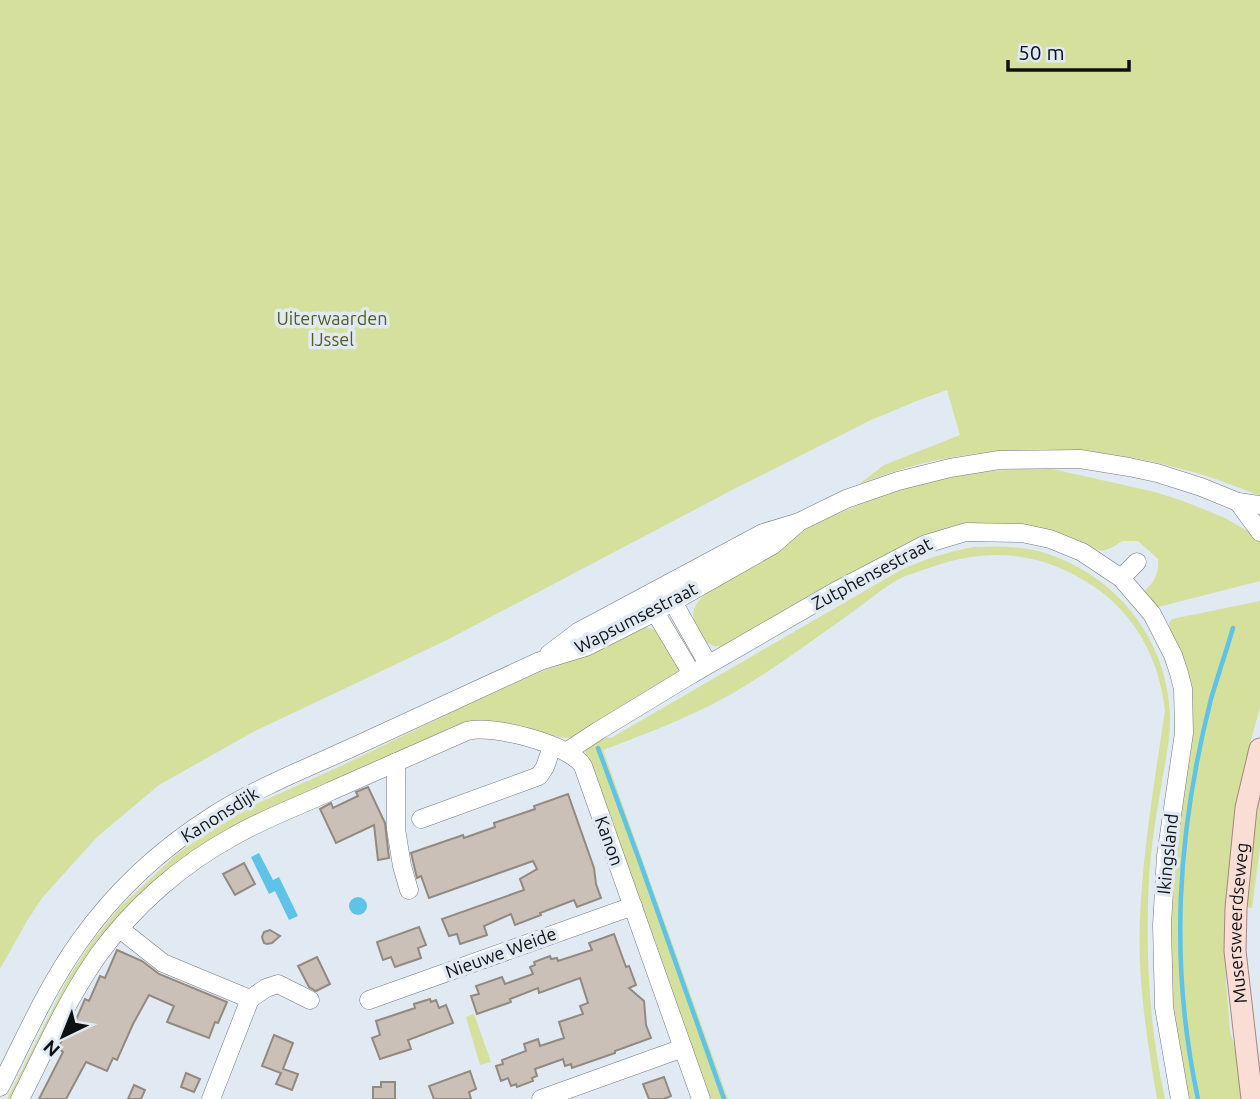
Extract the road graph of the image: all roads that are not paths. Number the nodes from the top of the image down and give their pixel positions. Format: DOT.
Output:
graph roads {
  1 [pos="1238,502"];
  2 [pos="1260,505"];
  3 [pos="1260,520"];
  4 [pos="799,522"];
  5 [pos="1260,532"];
  6 [pos="1137,562"];
  7 [pos="1121,578"];
  8 [pos="655,590"];
  9 [pos="673,602"];
  10 [pos="655,612"];
  11 [pos="1152,614"];
  12 [pos="540,661"];
  13 [pos="708,664"];
  14 [pos="692,674"];
  15 [pos="559,749"];
  16 [pos="1260,750"];
  17 [pos="396,762"];
  18 [pos="421,818"];
  19 [pos="410,890"];
  20 [pos="632,906"];
  21 [pos="120,929"];
  22 [pos="250,999"];
  23 [pos="310,1000"];
  24 [pos="369,1000"];
  25 [pos="683,1048"];
  26 [pos="0,1087"];
  27 [pos="20,1099"];
  28 [pos="211,1099"];
  29 [pos="541,1099"];
  30 [pos="701,1099"];
  31 [pos="1181,1099"];
  32 [pos="1252,1099"];
  1 -- 2 [label="street, Wapsumsestraat"];
  1 -- 3 [label="street, Wapsumsestraat"];
  1 -- 4 [label="street, Wapsumsestraat"];
  1 -- 5 [label="street"];
  4 -- 8 [label="street, Wapsumsestraat"];
  4 -- 9 [label="street, Wapsumsestraat"];
  6 -- 7 [label="street"];
  7 -- 11 [label="street, Zutphensestraat"];
  7 -- 13 [label="street, Zutphensestraat"];
  8 -- 9 [label="street"];
  8 -- 10 [label="street"];
  8 -- 12 [label="street, Wapsumsestraat"];
  9 -- 10 [label="street, Wapsumsestraat"];
  9 -- 13 [label="street"];
  10 -- 12 [label="street, Wapsumsestraat"];
  10 -- 14 [label="street"];
  11 -- 31 [label="street, Ikingsland"];
  12 -- 26 [label="street, Kanonsdijk"];
  13 -- 14 [label="street, Zutphensestraat"];
  14 -- 15 [label="street, Zutphensestraat"];
  15 -- 17 [label="street, Kanonsdijk"];
  15 -- 18 [label="street"];
  15 -- 20 [label="street, Kanon"];
  16 -- 32 [label="main road, Musersweerdseweg"];
  17 -- 19 [label="street"];
  17 -- 21 [label="street, Kanonsdijk"];
  20 -- 24 [label="street, Nieuwe Weide"];
  20 -- 25 [label="street, Kanon"];
  21 -- 22 [label="street"];
  21 -- 27 [label="street, Kanonsdijk"];
  22 -- 23 [label="street"];
  22 -- 28 [label="street"];
  25 -- 29 [label="street"];
  25 -- 30 [label="street, Kanon"];
}
